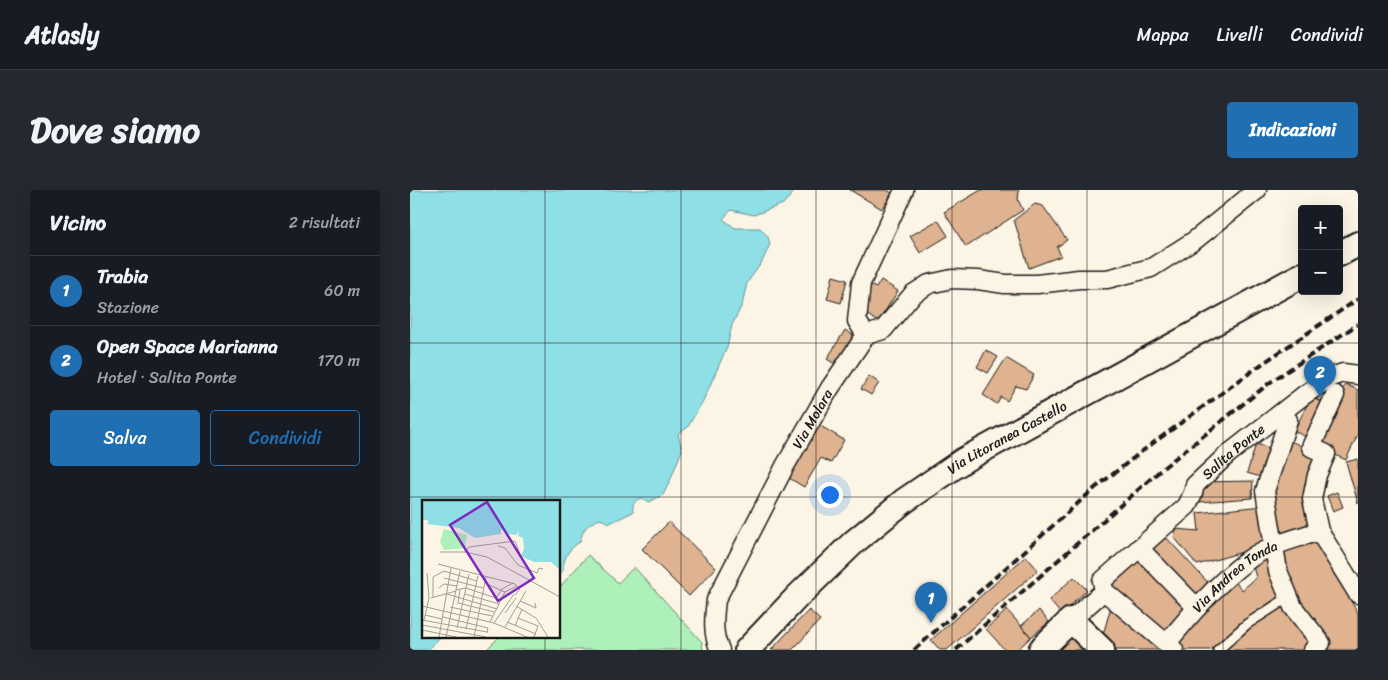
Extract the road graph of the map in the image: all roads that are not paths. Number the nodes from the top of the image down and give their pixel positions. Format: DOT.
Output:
graph roads {
  1 [pos="904,190"];
  2 [pos="1257,190"];
  3 [pos="1358,244"];
  4 [pos="1343,252"];
  5 [pos="1298,277"];
  6 [pos="866,335"];
  7 [pos="1358,375"];
  8 [pos="1335,395"];
  9 [pos="1282,413"];
  10 [pos="1319,531"];
  11 [pos="1273,546"];
  12 [pos="1139,548"];
  13 [pos="1104,591"];
  14 [pos="1358,594"];
  15 [pos="1289,597"];
  16 [pos="1197,608"];
  17 [pos="1071,620"];
  18 [pos="1170,646"];
  19 [pos="1317,647"];
  20 [pos="1099,649"];
  21 [pos="720,650"];
  22 [pos="747,650"];
  23 [pos="1041,650"];
  24 [pos="1218,650"];
  1 -- 6 [label="street"];
  2 -- 6 [label="street"];
  3 -- 4 [label="main road"];
  5 -- 22 [label="main road, Via Litoranea Castello"];
  6 -- 21 [label="street, Via Molara"];
  7 -- 9 [label="street, Salita Ponte"];
  8 -- 10 [label="street"];
  9 -- 11 [label="street"];
  9 -- 12 [label="street, Salita Ponte"];
  10 -- 11 [label="street, Via Andrea Tonda"];
  10 -- 14 [label="street"];
  11 -- 15 [label="street"];
  11 -- 16 [label="street, Via Andrea Tonda"];
  12 -- 13 [label="street, Salita Ponte"];
  12 -- 16 [label="street"];
  13 -- 17 [label="street, Salita Ponte"];
  13 -- 18 [label="street"];
  15 -- 19 [label="street"];
  15 -- 24 [label="lane"];
  16 -- 18 [label="street, Via Andrea Tonda"];
  17 -- 20 [label="main road"];
  17 -- 23 [label="main road"];
}
